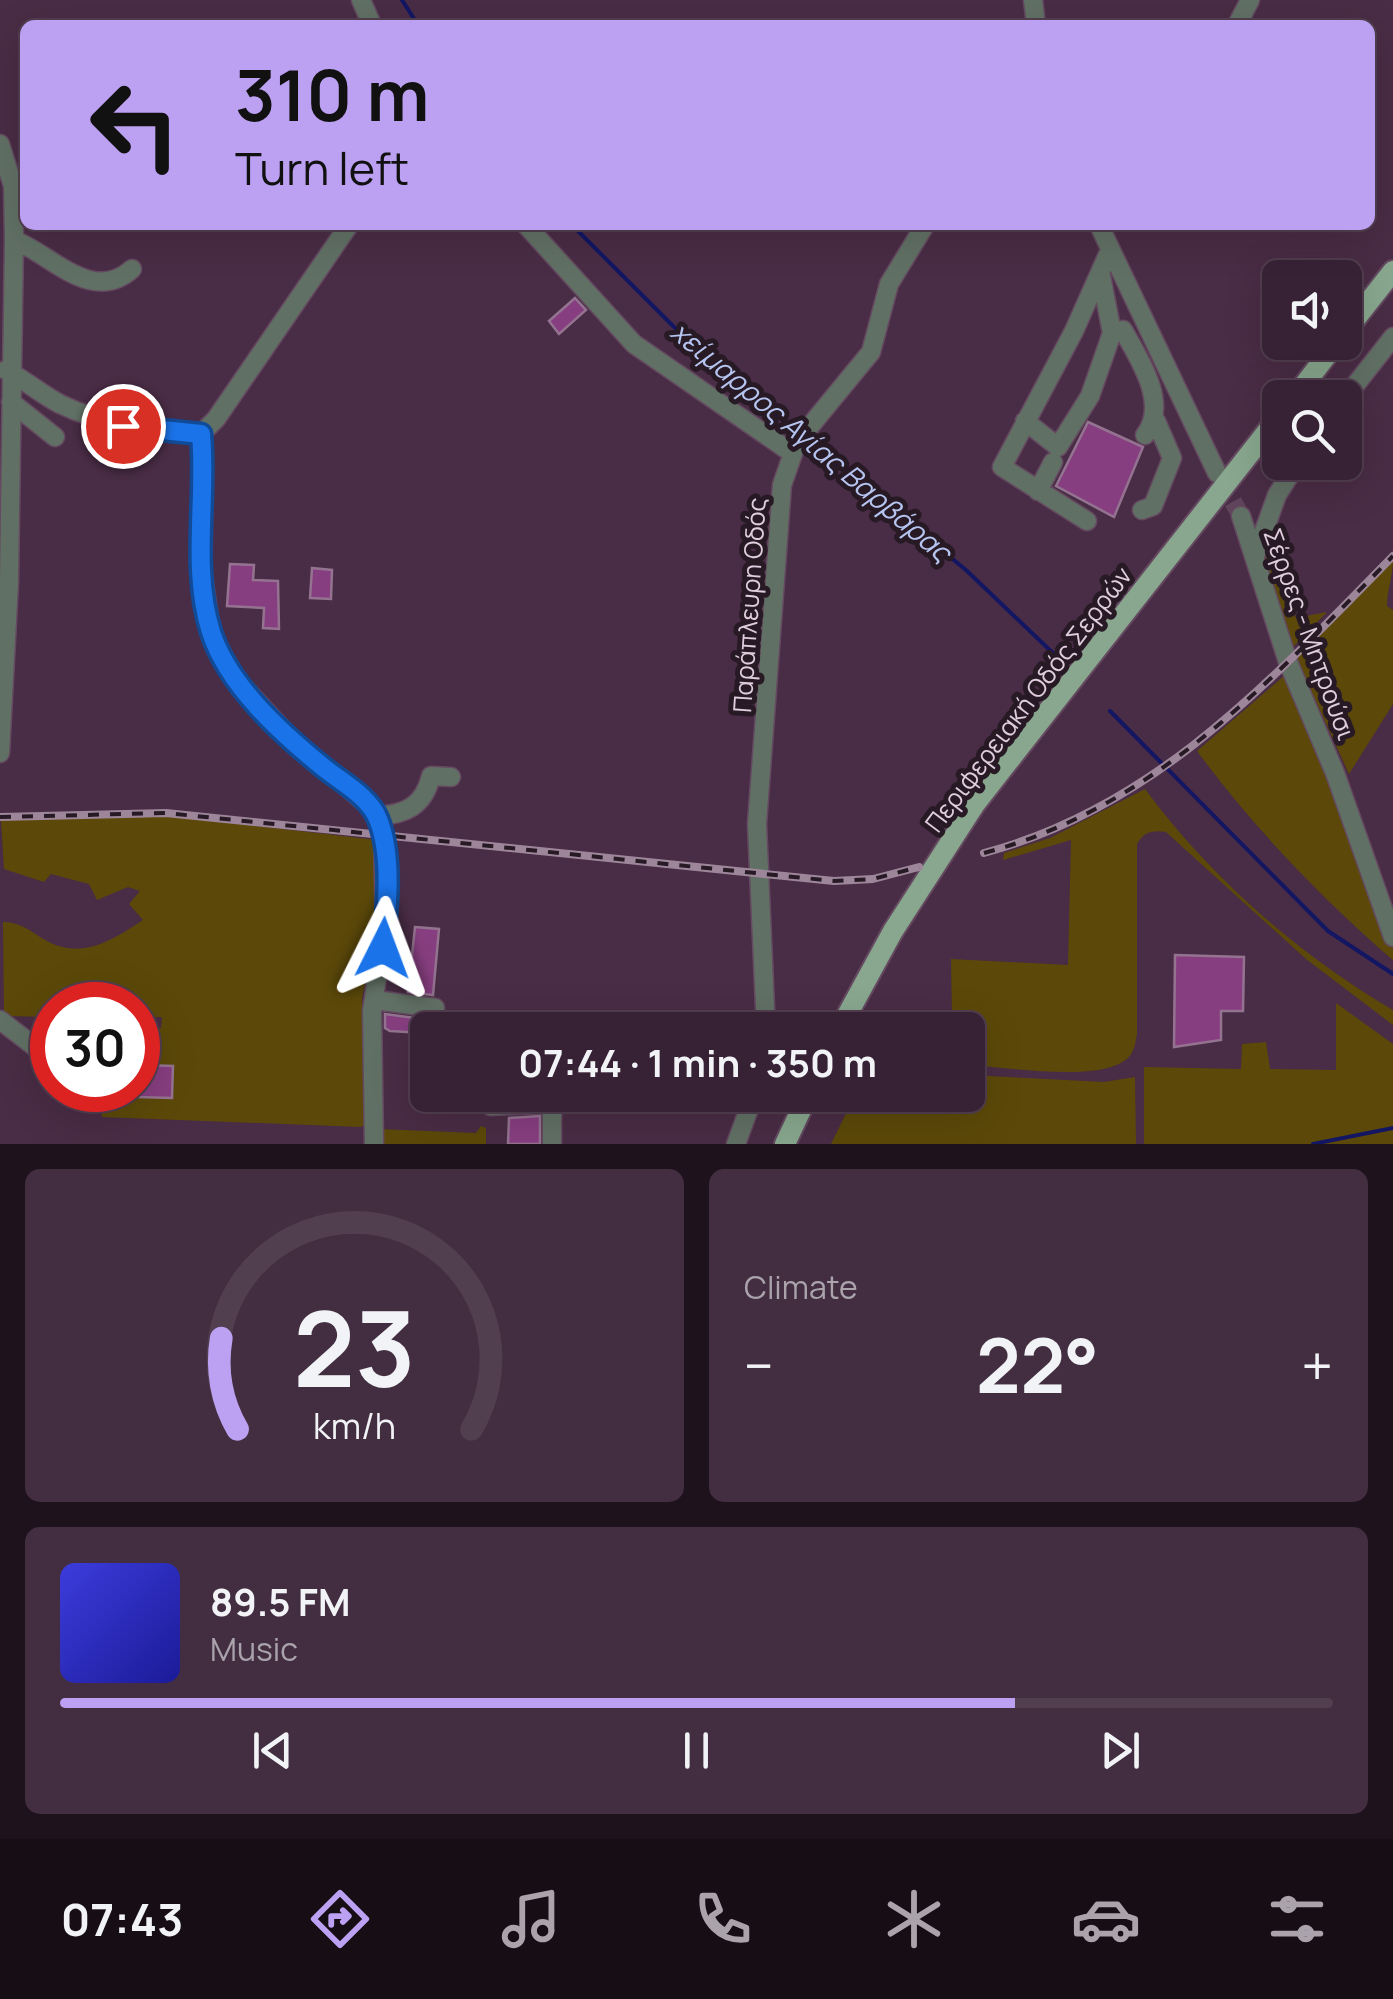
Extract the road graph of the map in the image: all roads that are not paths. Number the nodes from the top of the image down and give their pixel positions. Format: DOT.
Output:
graph roads {
  1 [pos="0,144"];
  2 [pos="346,230"];
  3 [pos="531,230"];
  4 [pos="922,230"];
  5 [pos="1100,230"];
  6 [pos="14,240"];
  7 [pos="1110,250"];
  8 [pos="132,269"];
  9 [pos="1393,271"];
  10 [pos="1101,276"];
  11 [pos="1362,310"];
  12 [pos="1112,333"];
  13 [pos="1393,336"];
  14 [pos="1323,360"];
  15 [pos="6,370"];
  16 [pos="1308,380"];
  17 [pos="1359,380"];
  18 [pos="12,402"];
  19 [pos="1026,421"];
  20 [pos="201,434"];
  21 [pos="55,436"];
  22 [pos="1262,438"];
  23 [pos="794,448"];
  24 [pos="1053,462"];
  25 [pos="1217,473"];
  26 [pos="1287,480"];
  27 [pos="1038,491"];
  28 [pos="1142,510"];
  29 [pos="1241,516"];
  30 [pos="1087,521"];
  31 [pos="1255,556"];
  32 [pos="0,753"];
  33 [pos="451,777"];
  34 [pos="376,816"];
  35 [pos="1393,937"];
  36 [pos="375,1000"];
  37 [pos="435,1008"];
  38 [pos="765,1012"];
  39 [pos="849,1012"];
  40 [pos="0,1020"];
  41 [pos="30,1043"];
  42 [pos="552,1112"];
  43 [pos="748,1112"];
  44 [pos="800,1112"];
  45 [pos="374,1144"];
  46 [pos="552,1144"];
  47 [pos="736,1144"];
  48 [pos="786,1144"];
  1 -- 6 [label="street"];
  2 -- 20 [label="street"];
  3 -- 23 [label="street"];
  4 -- 23 [label="street, Παράπλευρη Οδός"];
  5 -- 7 [label="street"];
  6 -- 8 [label="street"];
  6 -- 15 [label="street"];
  7 -- 10 [label="street"];
  7 -- 25 [label="street"];
  9 -- 11 [label="main road"];
  10 -- 12 [label="street"];
  10 -- 19 [label="street"];
  12 -- 19 [label="street"];
  12 -- 28 [label="street"];
  13 -- 17 [label="street"];
  14 -- 16 [label="main road"];
  15 -- 18 [label="street"];
  15 -- 20 [label="street"];
  18 -- 21 [label="street"];
  18 -- 32 [label="street"];
  19 -- 27 [label="street"];
  20 -- 34 [label="street"];
  22 -- 39 [label="main road, Περιφερειακή Οδός Σερρών"];
  23 -- 38 [label="street, Παράπλευρη Οδός"];
  24 -- 27 [label="street"];
  26 -- 31 [label="street"];
  27 -- 30 [label="street"];
  29 -- 31 [label="street, Σέρρες - Μητρούσι"];
  31 -- 35 [label="street, Σέρρες - Μητρούσι"];
  33 -- 34 [label="street"];
  34 -- 36 [label="street"];
  36 -- 37 [label="street"];
  36 -- 45 [label="street"];
  40 -- 41 [label="street"];
  42 -- 46 [label="street"];
  43 -- 47 [label="street"];
  44 -- 48 [label="main road"];
}
